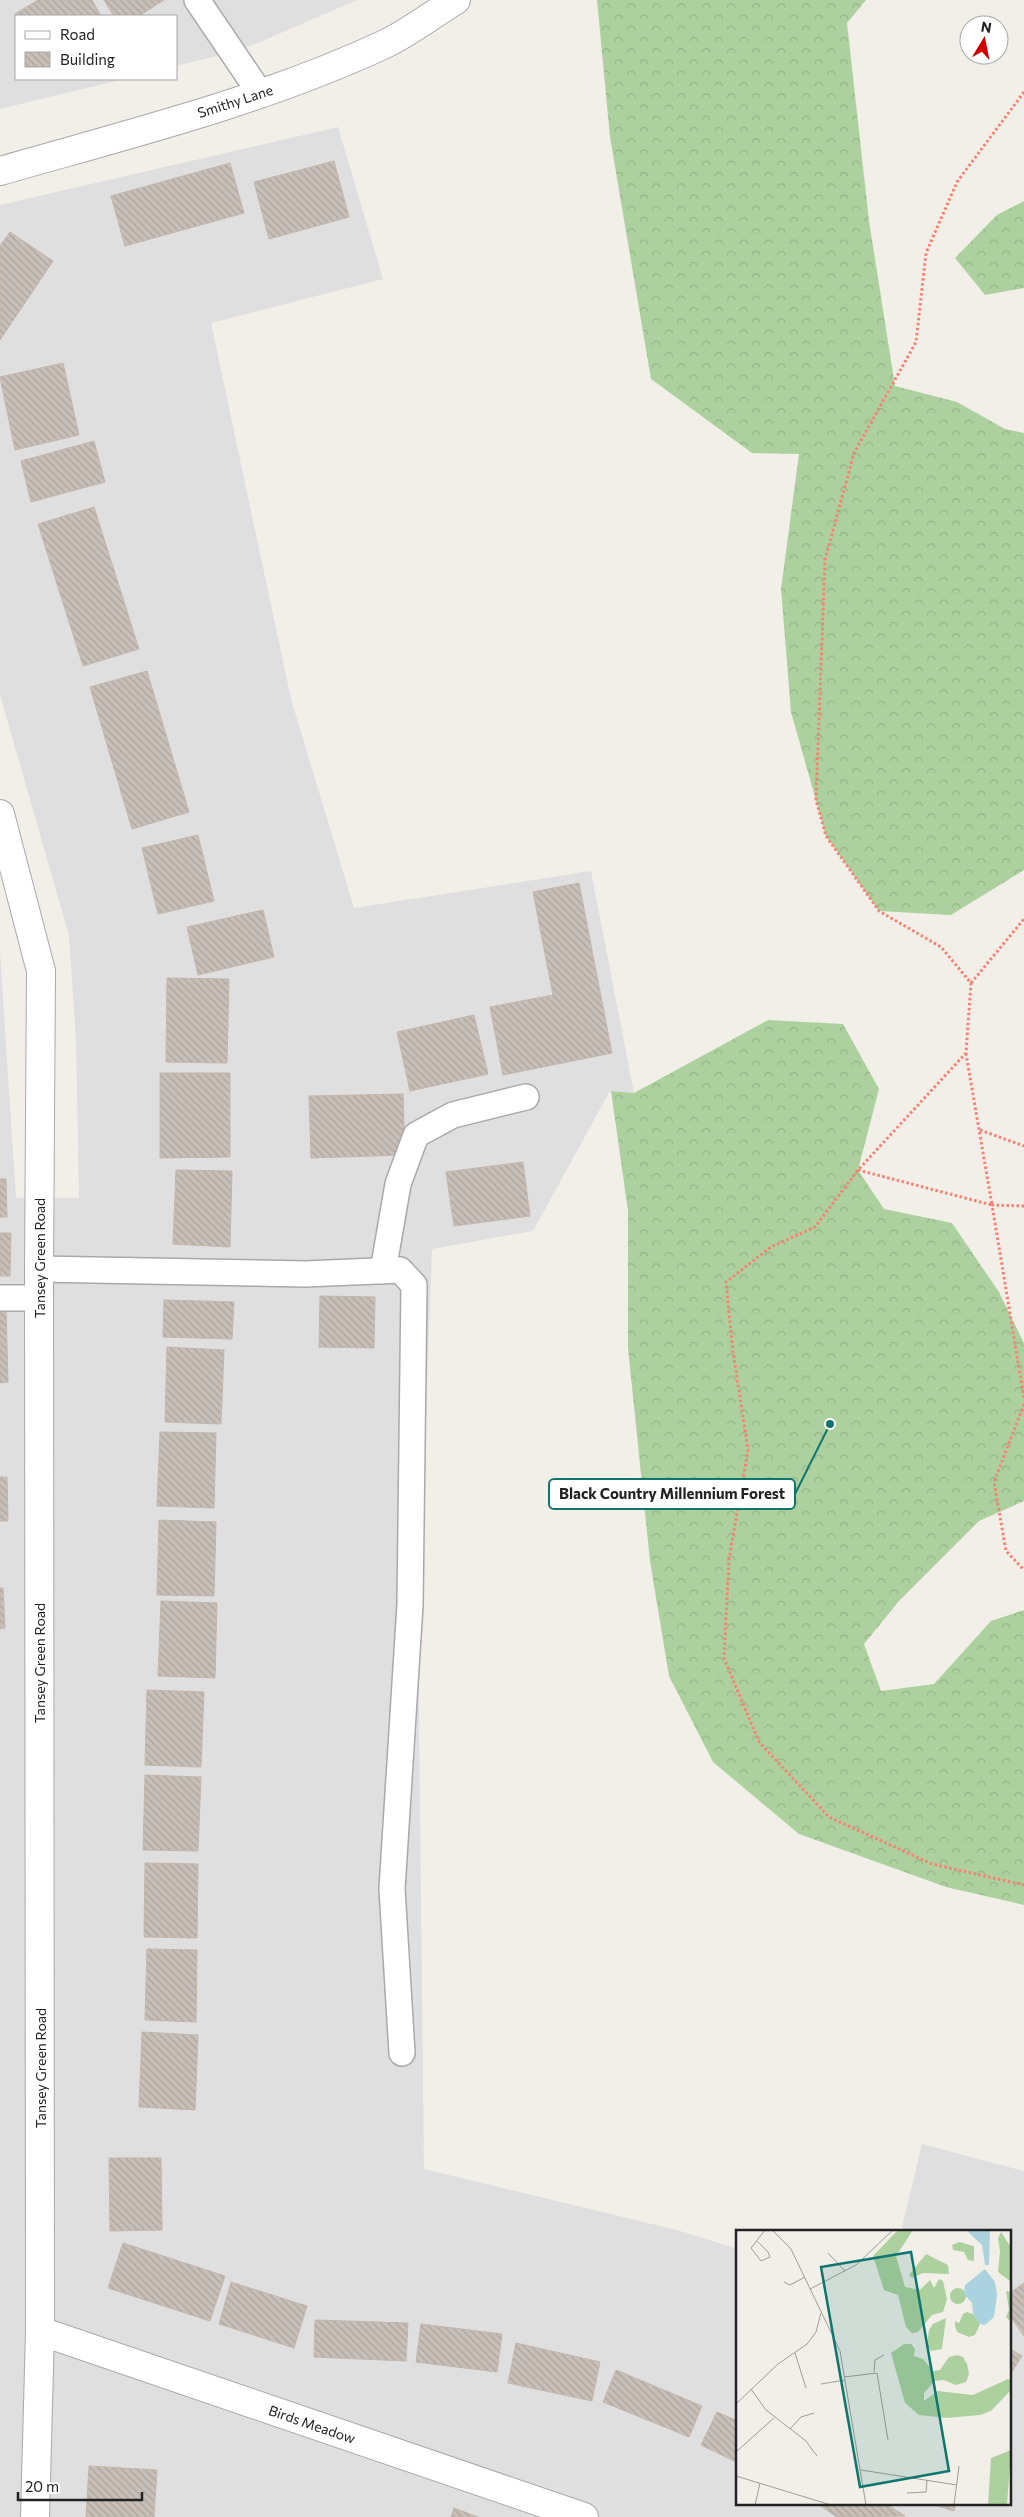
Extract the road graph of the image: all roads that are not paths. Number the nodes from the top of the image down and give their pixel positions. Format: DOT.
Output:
graph roads {
  1 [pos="197,0"];
  2 [pos="456,0"];
  3 [pos="260,93"];
  4 [pos="0,171"];
  5 [pos="0,814"];
  6 [pos="526,1097"];
  7 [pos="38,1269"];
  8 [pos="383,1271"];
  9 [pos="0,1298"];
  10 [pos="39,1298"];
  11 [pos="402,2053"];
  12 [pos="40,2331"];
  13 [pos="35,2517"];
  14 [pos="584,2517"];
  1 -- 3 [label="lane"];
  2 -- 3 [label="street, Smithy Lane"];
  3 -- 4 [label="street, Smithy Lane"];
  5 -- 7 [label="street, Tansey Green Road"];
  6 -- 8 [label="lane"];
  7 -- 8 [label="lane"];
  7 -- 10 [label="street, Tansey Green Road"];
  8 -- 11 [label="lane"];
  9 -- 10 [label="lane"];
  10 -- 12 [label="street, Tansey Green Road"];
  12 -- 13 [label="street, Tansey Green Road"];
  12 -- 14 [label="street, Birds Meadow"];
}
